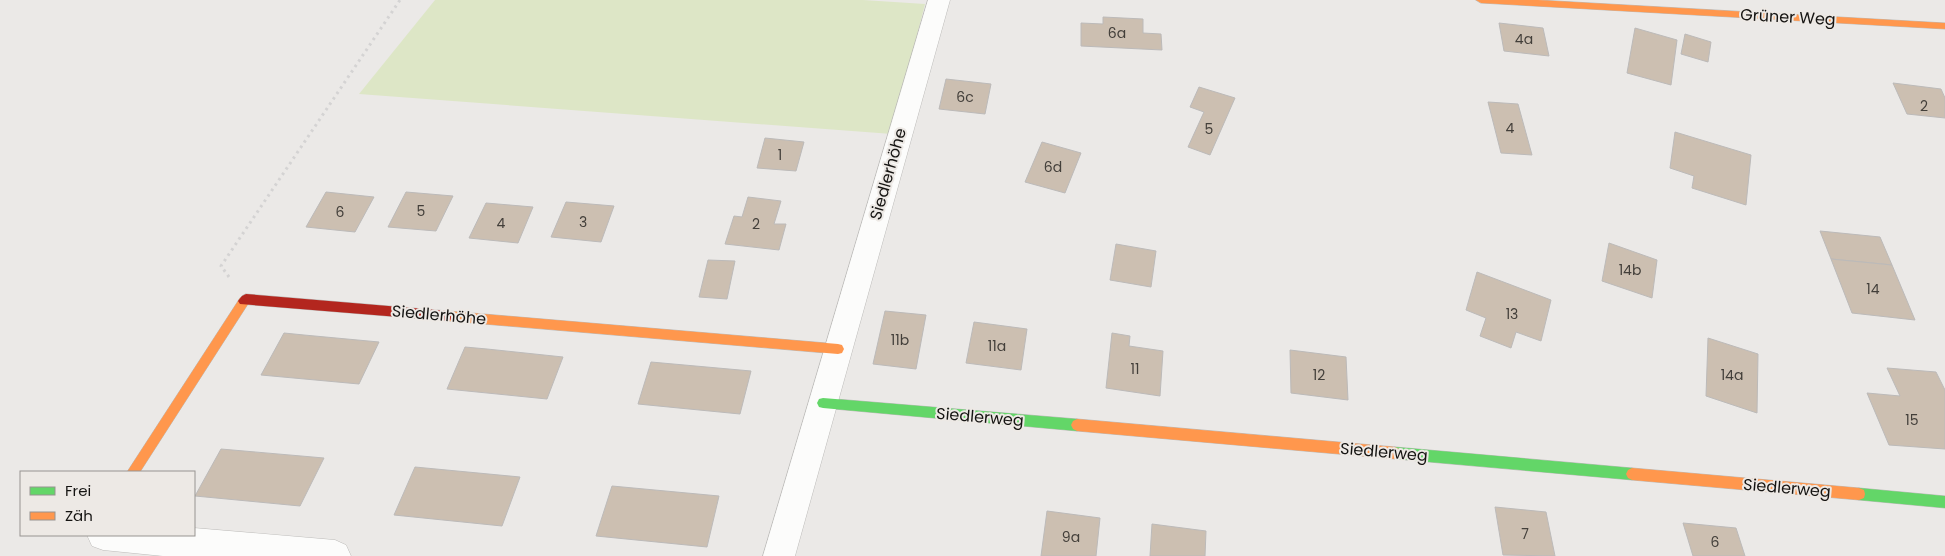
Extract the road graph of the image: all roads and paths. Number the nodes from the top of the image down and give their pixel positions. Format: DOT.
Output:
graph roads {
  1 [pos="400,0"];
  2 [pos="938,0"];
  3 [pos="1481,0"];
  4 [pos="1945,26"];
  5 [pos="246,299"];
  6 [pos="838,349"];
  7 [pos="823,403"];
  8 [pos="134,471"];
  9 [pos="1945,502"];
  10 [pos="114,536"];
  11 [pos="335,556"];
  12 [pos="779,556"];
  1 -- 5 [label="path"];
  2 -- 6 [label="street, Siedlerhöhe"];
  3 -- 4 [label="street, Grüner Weg"];
  5 -- 6 [label="street, Siedlerhöhe"];
  5 -- 8 [label="street"];
  6 -- 7 [label="street, Siedlerhöhe"];
  7 -- 9 [label="street, Siedlerweg"];
  7 -- 12 [label="street, Siedlerhöhe"];
  10 -- 11 [label="street"];
}
